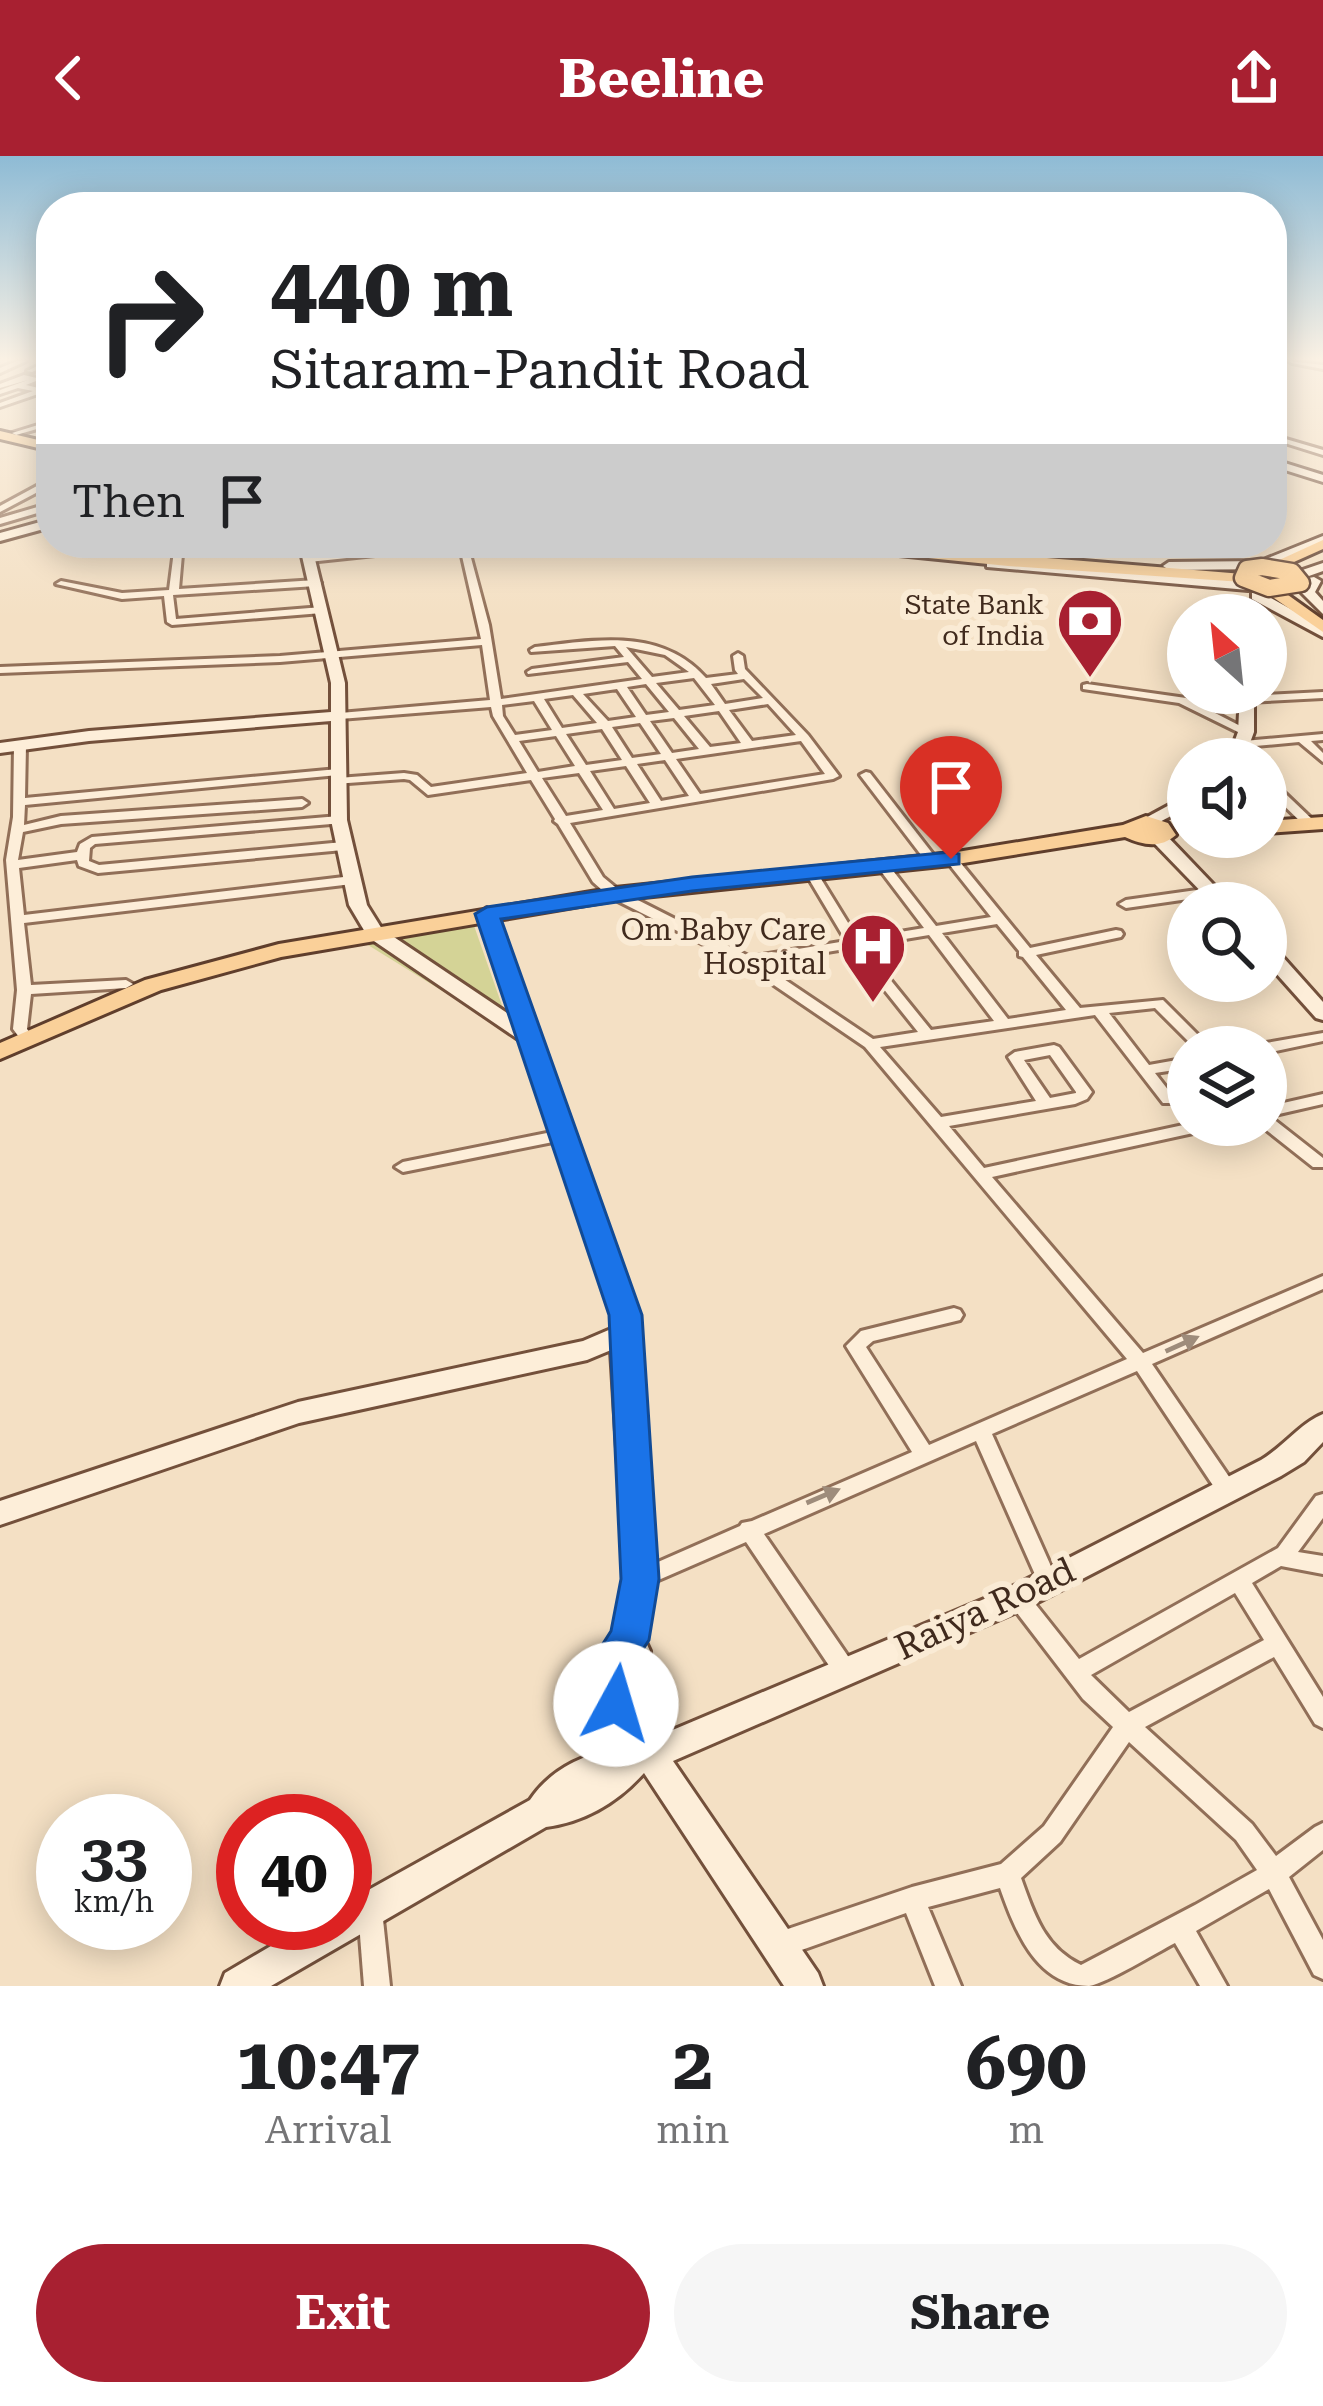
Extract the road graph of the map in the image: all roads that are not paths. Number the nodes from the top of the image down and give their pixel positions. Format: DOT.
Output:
graph roads {
  1 [pos="1287,467"];
  2 [pos="1323,479"];
  3 [pos="36,490"];
  4 [pos="0,508"];
  5 [pos="36,511"];
  6 [pos="0,521"];
  7 [pos="36,527"];
  8 [pos="0,537"];
  9 [pos="1323,542"];
  10 [pos="1287,556"];
  11 [pos="1323,557"];
  12 [pos="177,558"];
  13 [pos="309,558"];
  14 [pos="467,558"];
  15 [pos="965,558"];
  16 [pos="968,558"];
  17 [pos="1056,558"];
  18 [pos="1073,558"];
  19 [pos="1283,558"];
  20 [pos="1270,567"];
  21 [pos="1245,571"];
  22 [pos="1320,576"];
  23 [pos="316,583"];
  24 [pos="61,584"];
  25 [pos="1276,585"];
  26 [pos="223,589"];
  27 [pos="171,592"];
  28 [pos="1269,594"];
  29 [pos="322,610"];
  30 [pos="1323,613"];
  31 [pos="224,618"];
  32 [pos="1323,630"];
  33 [pos="487,642"];
  34 [pos="620,646"];
  35 [pos="535,650"];
  36 [pos="334,655"];
  37 [pos="738,656"];
  38 [pos="683,661"];
  39 [pos="635,663"];
  40 [pos="0,670"];
  41 [pos="532,672"];
  42 [pos="745,676"];
  43 [pos="699,678"];
  44 [pos="651,681"];
  45 [pos="620,685"];
  46 [pos="1087,687"];
  47 [pos="576,692"];
  48 [pos="1287,696"];
  49 [pos="1322,696"];
  50 [pos="537,697"];
  51 [pos="771,700"];
  52 [pos="496,703"];
  53 [pos="718,708"];
  54 [pos="678,714"];
  55 [pos="340,716"];
  56 [pos="640,719"];
  57 [pos="605,725"];
  58 [pos="562,731"];
  59 [pos="804,737"];
  60 [pos="1323,737"];
  61 [pos="1233,738"];
  62 [pos="511,739"];
  63 [pos="1302,740"];
  64 [pos="1287,741"];
  65 [pos="20,745"];
  66 [pos="749,746"];
  67 [pos="0,748"];
  68 [pos="707,752"];
  69 [pos="671,758"];
  70 [pos="1323,759"];
  71 [pos="629,764"];
  72 [pos="587,771"];
  73 [pos="866,776"];
  74 [pos="338,777"];
  75 [pos="535,779"];
  76 [pos="255,782"];
  77 [pos="216,784"];
  78 [pos="128,792"];
  79 [pos="1287,799"];
  80 [pos="698,800"];
  81 [pos="19,802"];
  82 [pos="210,806"];
  83 [pos="253,806"];
  84 [pos="658,806"];
  85 [pos="610,814"];
  86 [pos="123,815"];
  87 [pos="338,820"];
  88 [pos="560,821"];
  89 [pos="303,823"];
  90 [pos="1317,824"];
  91 [pos="1287,826"];
  92 [pos="251,828"];
  93 [pos="202,832"];
  94 [pos="1156,832"];
  95 [pos="11,835"];
  96 [pos="118,838"];
  97 [pos="343,846"];
  98 [pos="83,855"];
  99 [pos="942,860"];
  100 [pos="13,866"];
  101 [pos="883,866"];
  102 [pos="812,874"];
  103 [pos="352,880"];
  104 [pos="1203,882"];
  105 [pos="615,894"];
  106 [pos="1167,901"];
  107 [pos="1126,904"];
  108 [pos="487,914"];
  109 [pos="16,920"];
  110 [pos="998,920"];
  111 [pos="929,930"];
  112 [pos="375,933"];
  113 [pos="1116,934"];
  114 [pos="853,942"];
  115 [pos="279,950"];
  116 [pos="1024,953"];
  117 [pos="748,961"];
  118 [pos="1287,974"];
  119 [pos="126,984"];
  120 [pos="24,990"];
  121 [pos="1099,1010"];
  122 [pos="1076,1013"];
  123 [pos="1323,1014"];
  124 [pos="1005,1025"];
  125 [pos="1181,1026"];
  126 [pos="16,1035"];
  127 [pos="929,1037"];
  128 [pos="1323,1037"];
  129 [pos="530,1038"];
  130 [pos="870,1044"];
  131 [pos="1287,1044"];
  132 [pos="0,1052"];
  133 [pos="1167,1066"];
  134 [pos="1144,1070"];
  135 [pos="1167,1099"];
  136 [pos="1323,1099"];
  137 [pos="1046,1104"];
  138 [pos="1287,1107"];
  139 [pos="938,1123"];
  140 [pos="1167,1134"];
  141 [pos="562,1135"];
  142 [pos="1287,1138"];
  143 [pos="1319,1163"];
  144 [pos="403,1167"];
  145 [pos="982,1174"];
  146 [pos="1323,1282"];
  147 [pos="954,1315"];
  148 [pos="623,1335"];
  149 [pos="1141,1363"];
  150 [pos="1323,1425"];
  151 [pos="980,1430"];
  152 [pos="924,1454"];
  153 [pos="1227,1490"];
  154 [pos="1323,1502"];
  155 [pos="0,1513"];
  156 [pos="749,1529"];
  157 [pos="1278,1558"];
  158 [pos="1323,1565"];
  159 [pos="640,1579"];
  160 [pos="1239,1580"];
  161 [pos="1048,1582"];
  162 [pos="1018,1598"];
  163 [pos="1278,1644"];
  164 [pos="847,1672"];
  165 [pos="1077,1672"];
  166 [pos="1323,1718"];
  167 [pos="1128,1724"];
  168 [pos="640,1760"];
  169 [pos="1323,1835"];
  170 [pos="1274,1873"];
  171 [pos="1007,1874"];
  172 [pos="911,1899"];
  173 [pos="372,1906"];
  174 [pos="1179,1926"];
  175 [pos="777,1946"];
  176 [pos="297,1950"];
  177 [pos="364,1950"];
  178 [pos="1320,1950"];
  179 [pos="1084,1982"];
  180 [pos="238,1986"];
  181 [pos="377,1986"];
  182 [pos="805,1986"];
  183 [pos="948,1986"];
  184 [pos="1214,1986"];
  1 -- 2 [label="street"];
  3 -- 4 [label="street"];
  5 -- 6 [label="street"];
  7 -- 8 [label="street"];
  9 -- 10 [label="street"];
  9 -- 20 [label="main road"];
  11 -- 25 [label="main road"];
  12 -- 27 [label="street"];
  13 -- 23 [label="street"];
  14 -- 33 [label="street"];
  15 -- 25 [label="street"];
  16 -- 21 [label="main road"];
  17 -- 21 [label="street"];
  18 -- 21 [label="main road"];
  19 -- 21 [label="street"];
  20 -- 21 [label="main road, bridge"];
  20 -- 25 [label="main road, bridge"];
  21 -- 25 [label="main road, bridge"];
  21 -- 25 [label="street"];
  22 -- 25 [label="street"];
  22 -- 30 [label="street"];
  23 -- 26 [label="street"];
  23 -- 29 [label="street"];
  24 -- 27 [label="street"];
  25 -- 28 [label="street"];
  25 -- 30 [label="main road"];
  25 -- 32 [label="main road"];
  26 -- 27 [label="street"];
  26 -- 31 [label="street"];
  27 -- 31 [label="street"];
  29 -- 31 [label="street"];
  29 -- 36 [label="street"];
  33 -- 36 [label="street"];
  33 -- 52 [label="street"];
  34 -- 35 [label="street"];
  34 -- 38 [label="street"];
  34 -- 39 [label="street"];
  36 -- 40 [label="street"];
  36 -- 55 [label="street"];
  37 -- 42 [label="street"];
  38 -- 39 [label="street"];
  38 -- 43 [label="street"];
  39 -- 41 [label="street"];
  39 -- 44 [label="street"];
  42 -- 43 [label="street"];
  42 -- 51 [label="street"];
  43 -- 44 [label="street"];
  43 -- 53 [label="street"];
  44 -- 45 [label="street"];
  44 -- 54 [label="street"];
  45 -- 47 [label="street"];
  45 -- 56 [label="street"];
  46 -- 61 [label="street"];
  47 -- 50 [label="street"];
  47 -- 57 [label="street"];
  48 -- 49 [label="street"];
  50 -- 52 [label="street"];
  50 -- 58 [label="street"];
  51 -- 53 [label="street"];
  51 -- 59 [label="street"];
  52 -- 55 [label="street"];
  52 -- 62 [label="street"];
  53 -- 54 [label="street"];
  53 -- 66 [label="street"];
  54 -- 56 [label="street"];
  54 -- 68 [label="street"];
  55 -- 65 [label="street"];
  55 -- 74 [label="street"];
  56 -- 57 [label="street"];
  56 -- 69 [label="street"];
  57 -- 58 [label="street"];
  57 -- 71 [label="street"];
  58 -- 62 [label="street"];
  58 -- 72 [label="street"];
  59 -- 66 [label="street"];
  59 -- 80 [label="street"];
  60 -- 63 [label="street"];
  62 -- 75 [label="street"];
  63 -- 64 [label="street"];
  63 -- 70 [label="street"];
  65 -- 67 [label="street"];
  65 -- 81 [label="street"];
  66 -- 68 [label="street"];
  68 -- 69 [label="street"];
  69 -- 71 [label="street"];
  69 -- 80 [label="street"];
  71 -- 72 [label="street"];
  71 -- 84 [label="street"];
  72 -- 75 [label="street"];
  72 -- 85 [label="street"];
  73 -- 99 [label="street"];
  74 -- 75 [label="street"];
  74 -- 76 [label="street"];
  74 -- 87 [label="street"];
  75 -- 88 [label="street"];
  76 -- 77 [label="street"];
  76 -- 83 [label="street"];
  77 -- 78 [label="street"];
  77 -- 82 [label="street"];
  78 -- 81 [label="street"];
  78 -- 86 [label="street"];
  79 -- 90 [label="street"];
  80 -- 84 [label="street"];
  81 -- 95 [label="street"];
  82 -- 83 [label="street"];
  82 -- 86 [label="street"];
  82 -- 93 [label="street"];
  83 -- 89 [label="street"];
  83 -- 92 [label="street"];
  84 -- 85 [label="street"];
  85 -- 88 [label="street"];
  86 -- 95 [label="street"];
  86 -- 96 [label="street"];
  87 -- 89 [label="street"];
  87 -- 97 [label="street"];
  88 -- 105 [label="street"];
  89 -- 92 [label="street"];
  90 -- 91 [label="main road"];
  92 -- 93 [label="street"];
  93 -- 96 [label="street"];
  94 -- 99 [label="main road"];
  94 -- 104 [label="street"];
  95 -- 100 [label="street"];
  96 -- 98 [label="street"];
  97 -- 98 [label="street"];
  97 -- 103 [label="street"];
  98 -- 100 [label="street"];
  99 -- 101 [label="main road"];
  99 -- 110 [label="street"];
  100 -- 109 [label="street"];
  101 -- 102 [label="main road"];
  101 -- 111 [label="street"];
  102 -- 105 [label="main road"];
  102 -- 114 [label="street"];
  103 -- 109 [label="street"];
  103 -- 112 [label="street"];
  105 -- 108 [label="main road"];
  105 -- 117 [label="street"];
  106 -- 107 [label="street"];
  108 -- 112 [label="main road"];
  108 -- 129 [label="street"];
  109 -- 120 [label="street"];
  110 -- 111 [label="street"];
  110 -- 116 [label="street"];
  111 -- 114 [label="street"];
  111 -- 124 [label="street"];
  112 -- 115 [label="main road"];
  112 -- 129 [label="street"];
  113 -- 116 [label="street"];
  114 -- 117 [label="street"];
  114 -- 127 [label="street"];
  115 -- 119 [label="main road"];
  115 -- 126 [label="main road"];
  116 -- 122 [label="street"];
  117 -- 130 [label="street"];
  118 -- 123 [label="street"];
  119 -- 120 [label="street"];
  119 -- 126 [label="main road"];
  120 -- 126 [label="street"];
  121 -- 122 [label="street"];
  121 -- 125 [label="street"];
  121 -- 134 [label="street"];
  122 -- 124 [label="street"];
  124 -- 127 [label="street"];
  126 -- 132 [label="main road"];
  127 -- 130 [label="street"];
  128 -- 131 [label="street"];
  129 -- 141 [label="street"];
  130 -- 139 [label="street"];
  133 -- 134 [label="street"];
  134 -- 135 [label="street"];
  136 -- 138 [label="street"];
  137 -- 139 [label="street"];
  139 -- 145 [label="street"];
  140 -- 145 [label="street"];
  141 -- 144 [label="street"];
  141 -- 148 [label="street"];
  142 -- 143 [label="street"];
  145 -- 149 [label="street"];
  149 -- 146 [label="street, one-way"];
  147 -- 152 [label="street"];
  148 -- 155 [label="street"];
  148 -- 159 [label="street"];
  149 -- 151 [label="street"];
  149 -- 153 [label="street"];
  150 -- 153 [label="street, Raiya Road"];
  151 -- 152 [label="street"];
  151 -- 161 [label="street"];
  156 -- 152 [label="street, one-way"];
  153 -- 161 [label="street, Raiya Road"];
  154 -- 157 [label="street"];
  156 -- 159 [label="street"];
  156 -- 164 [label="street"];
  157 -- 158 [label="street"];
  157 -- 160 [label="street"];
  159 -- 168 [label="street"];
  160 -- 163 [label="street"];
  160 -- 165 [label="street"];
  161 -- 162 [label="street, Raiya Road"];
  162 -- 164 [label="street, Raiya Road"];
  162 -- 165 [label="street"];
  163 -- 166 [label="street"];
  163 -- 167 [label="street"];
  164 -- 168 [label="street, Raiya Road"];
  165 -- 167 [label="street"];
  167 -- 170 [label="street"];
  167 -- 171 [label="street"];
  168 -- 173 [label="street, Raiya Road"];
  168 -- 175 [label="street"];
  169 -- 170 [label="street"];
  170 -- 174 [label="street"];
  170 -- 178 [label="street"];
  171 -- 172 [label="street"];
  171 -- 179 [label="street"];
  172 -- 175 [label="street"];
  172 -- 183 [label="street"];
  174 -- 179 [label="street"];
  174 -- 184 [label="street"];
  175 -- 182 [label="street"];
  176 -- 180 [label="street, Raiya Road"];
  177 -- 181 [label="street"];
}
